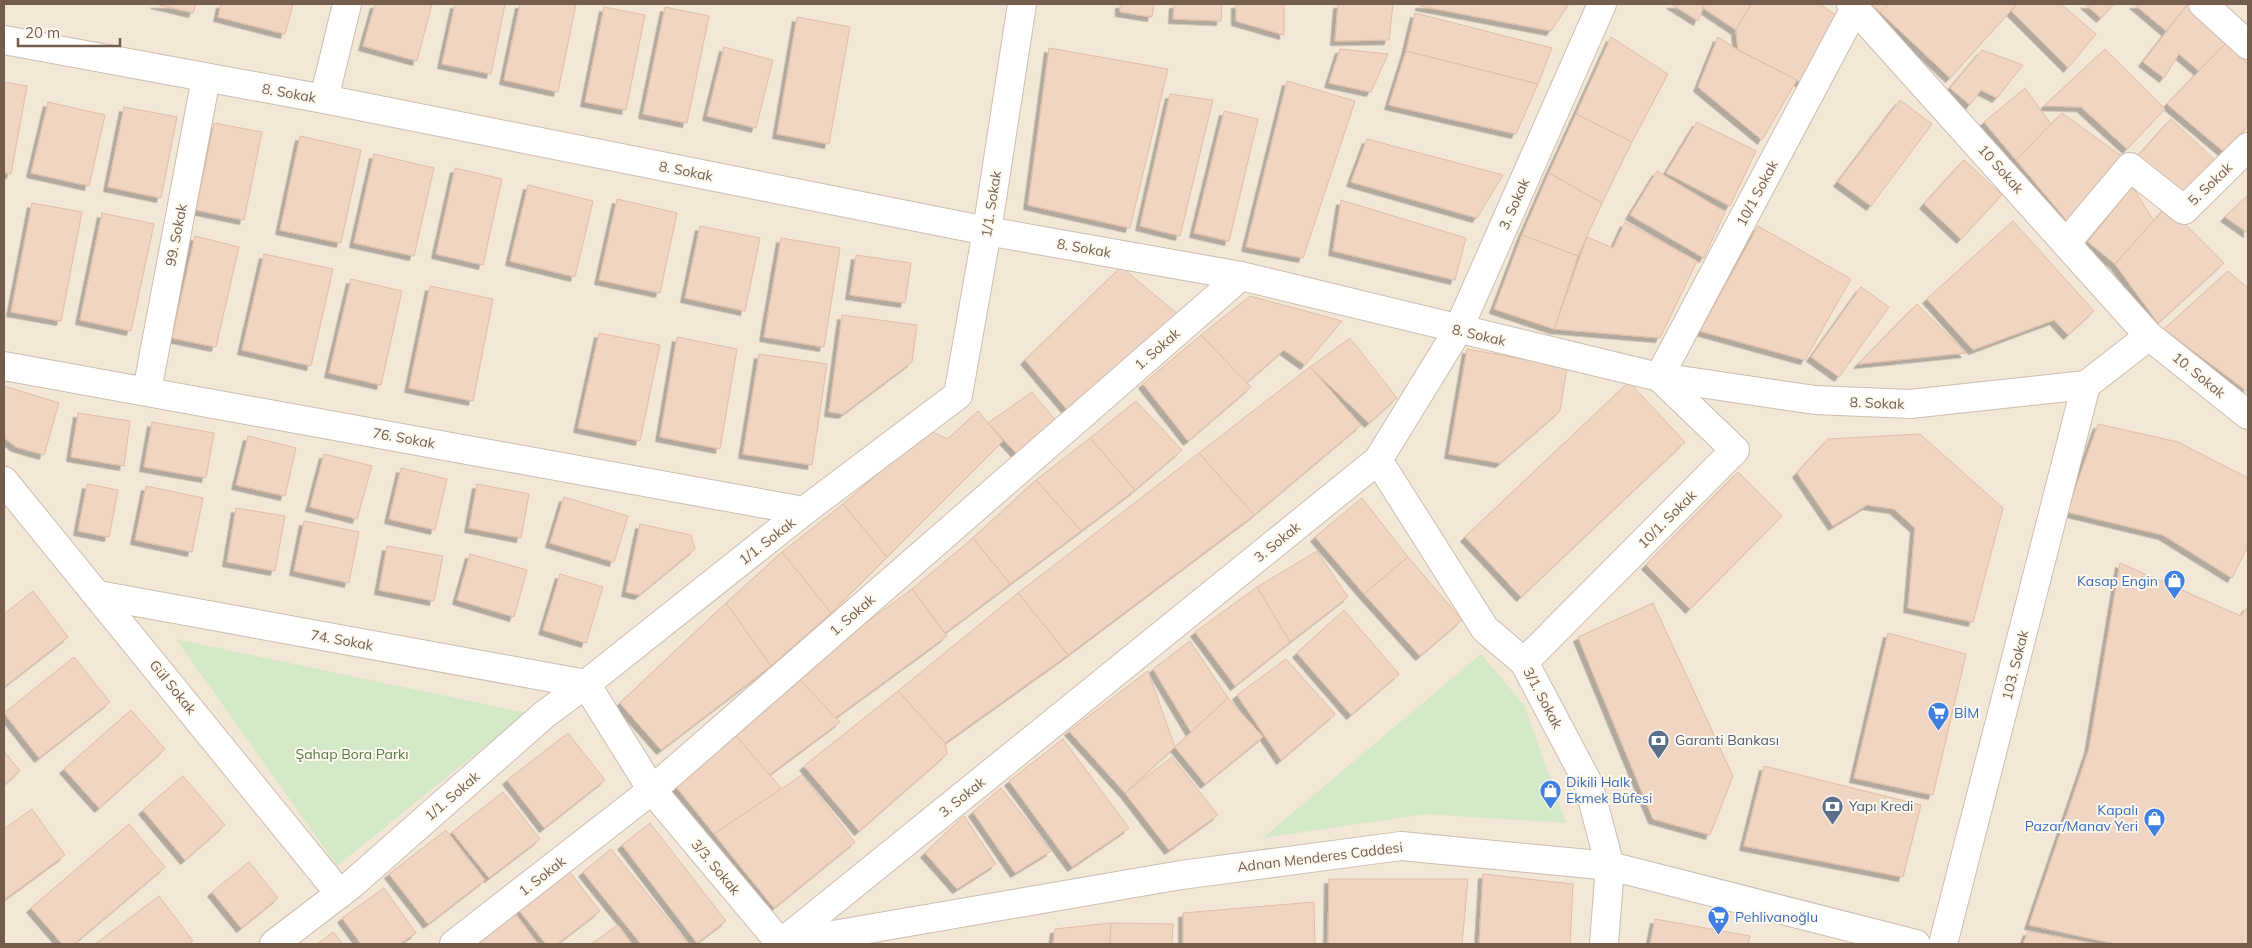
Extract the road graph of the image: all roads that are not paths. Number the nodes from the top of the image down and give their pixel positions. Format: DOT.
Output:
graph roads {
  1 [pos="347,4"];
  2 [pos="1022,4"];
  3 [pos="1602,4"];
  4 [pos="2203,4"];
  5 [pos="1853,6"];
  6 [pos="4,40"];
  7 [pos="2248,45"];
  8 [pos="206,78"];
  9 [pos="324,99"];
  10 [pos="2248,147"];
  11 [pos="987,231"];
  12 [pos="2067,242"];
  13 [pos="1241,276"];
  14 [pos="1458,330"];
  15 [pos="2149,336"];
  16 [pos="4,366"];
  17 [pos="1659,377"];
  18 [pos="2086,386"];
  19 [pos="146,391"];
  20 [pos="2248,415"];
  21 [pos="1378,460"];
  22 [pos="4,481"];
  23 [pos="804,511"];
  24 [pos="98,594"];
  25 [pos="1524,662"];
  26 [pos="586,684"];
  27 [pos="652,790"];
  28 [pos="1610,866"];
  29 [pos="340,894"];
  30 [pos="274,944"];
  31 [pos="454,944"];
  32 [pos="780,944"];
  33 [pos="1604,944"];
  34 [pos="1916,944"];
  35 [pos="1943,944"];
  1 -- 9 [label="street"];
  2 -- 11 [label="street, 1/1. Sokak"];
  3 -- 14 [label="street, 3. Sokak"];
  4 -- 7 [label="street"];
  5 -- 12 [label="street, 10 Sokak"];
  5 -- 17 [label="street, 10/1 Sokak"];
  6 -- 8 [label="street, 8. Sokak"];
  8 -- 9 [label="street, 8. Sokak"];
  8 -- 19 [label="street, 99. Sokak"];
  9 -- 11 [label="street, 8. Sokak"];
  10 -- 12 [label="street, 5. Sokak"];
  11 -- 13 [label="street, 8. Sokak"];
  11 -- 23 [label="street, 1/1. Sokak"];
  12 -- 15 [label="street, 10 Sokak"];
  13 -- 14 [label="street, 8. Sokak"];
  13 -- 27 [label="street, 1. Sokak"];
  14 -- 17 [label="street, 8. Sokak"];
  14 -- 21 [label="street, 3. Sokak"];
  15 -- 18 [label="street"];
  15 -- 20 [label="street, 10. Sokak"];
  16 -- 19 [label="street, 76. Sokak"];
  17 -- 18 [label="street, 8. Sokak"];
  17 -- 25 [label="street, 10/1. Sokak"];
  18 -- 35 [label="street, 103. Sokak"];
  19 -- 23 [label="street, 76. Sokak"];
  21 -- 25 [label="street, 3/1. Sokak"];
  21 -- 32 [label="street, 3. Sokak"];
  22 -- 24 [label="street, Gül Sokak"];
  23 -- 26 [label="street, 1/1. Sokak"];
  24 -- 26 [label="street, 74. Sokak"];
  24 -- 29 [label="street, Gül Sokak"];
  25 -- 28 [label="street, 3/1. Sokak"];
  26 -- 27 [label="street, 3/3. Sokak"];
  26 -- 29 [label="street, 1/1. Sokak"];
  27 -- 31 [label="street, 1. Sokak"];
  27 -- 32 [label="street, 3/3. Sokak"];
  28 -- 32 [label="street, Adnan Menderes Caddesi"];
  28 -- 33 [label="street, 3/1. Sokak"];
  28 -- 34 [label="street, Adnan Menderes Caddesi"];
  29 -- 30 [label="street, 1/1. Sokak"];
}
